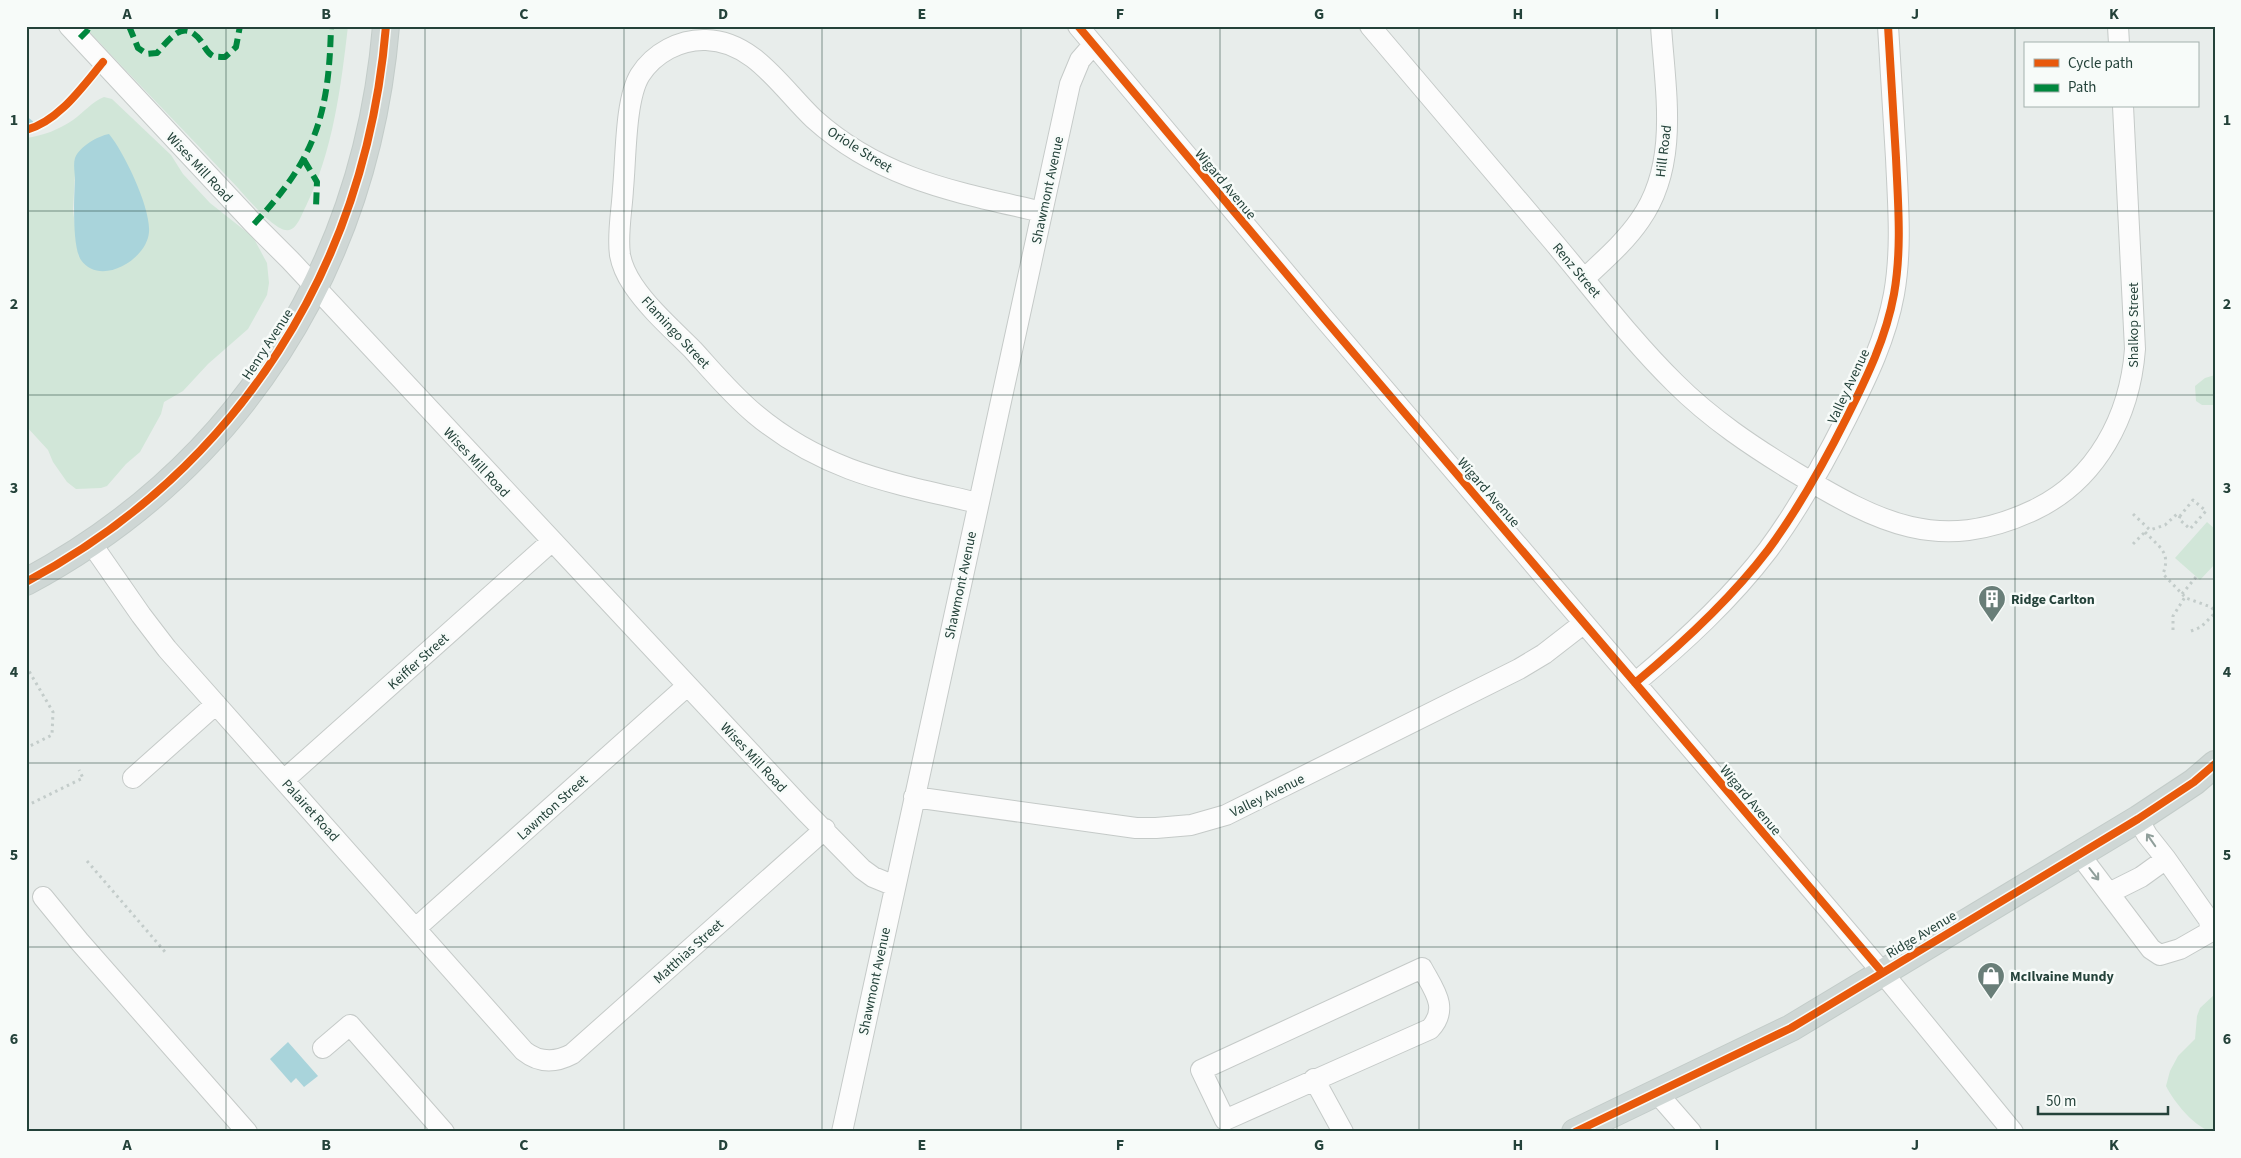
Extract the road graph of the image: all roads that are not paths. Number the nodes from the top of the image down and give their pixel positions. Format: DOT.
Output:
graph roads {
  1 [pos="68,26"];
  2 [pos="386,26"];
  3 [pos="1078,26"];
  4 [pos="1370,26"];
  5 [pos="1661,26"];
  6 [pos="1888,26"];
  7 [pos="2118,26"];
  8 [pos="706,40"];
  9 [pos="2119,42"];
  10 [pos="1093,45"];
  11 [pos="2123,108"];
  12 [pos="1042,212"];
  13 [pos="1585,278"];
  14 [pos="316,288"];
  15 [pos="1812,483"];
  16 [pos="978,503"];
  17 [pos="552,542"];
  18 [pos="92,543"];
  19 [pos="26,582"];
  20 [pos="1584,623"];
  21 [pos="1635,683"];
  22 [pos="687,686"];
  23 [pos="216,704"];
  24 [pos="2215,764"];
  25 [pos="133,778"];
  26 [pos="284,780"];
  27 [pos="914,798"];
  28 [pos="2138,820"];
  29 [pos="825,830"];
  30 [pos="2080,855"];
  31 [pos="2166,859"];
  32 [pos="895,886"];
  33 [pos="2109,893"];
  34 [pos="43,897"];
  35 [pos="416,928"];
  36 [pos="1882,972"];
  37 [pos="323,1048"];
  38 [pos="546,1061"];
  39 [pos="1314,1079"];
  40 [pos="1657,1094"];
  41 [pos="247,1132"];
  42 [pos="444,1132"];
  43 [pos="842,1132"];
  44 [pos="1343,1132"];
  45 [pos="1575,1132"];
  46 [pos="1691,1132"];
  47 [pos="2014,1132"];
  1 -- 14 [label="street, Wises Mill Road"];
  2 -- 14 [label="main road, Henry Avenue"];
  3 -- 10 [label="street, Wigard Avenue"];
  4 -- 13 [label="street, Renz Street"];
  5 -- 13 [label="street, Hill Road"];
  6 -- 15 [label="street, Valley Avenue"];
  7 -- 9 [label="street"];
  8 -- 12 [label="street, Oriole Street"];
  8 -- 16 [label="street, Flamingo Street"];
  10 -- 12 [label="street, Shawmont Avenue"];
  10 -- 20 [label="street, Wigard Avenue"];
  11 -- 15 [label="street, Shalkop Street"];
  12 -- 16 [label="street, Shawmont Avenue"];
  13 -- 15 [label="street, Renz Street"];
  14 -- 17 [label="street, Wises Mill Road"];
  14 -- 18 [label="main road, Henry Avenue"];
  15 -- 21 [label="street, Valley Avenue"];
  16 -- 27 [label="street, Shawmont Avenue"];
  17 -- 22 [label="street, Wises Mill Road"];
  17 -- 26 [label="street, Keiffer Street"];
  18 -- 19 [label="main road, Henry Avenue"];
  18 -- 23 [label="street, Palairet Road"];
  20 -- 21 [label="street, Wigard Avenue"];
  20 -- 27 [label="street, Valley Avenue"];
  21 -- 36 [label="street, Wigard Avenue"];
  22 -- 29 [label="street, Wises Mill Road"];
  22 -- 35 [label="street, Lawnton Street"];
  23 -- 25 [label="street"];
  23 -- 26 [label="street, Palairet Road"];
  24 -- 28 [label="main road, Ridge Avenue"];
  26 -- 35 [label="street, Palairet Road"];
  27 -- 32 [label="street, Shawmont Avenue"];
  28 -- 30 [label="main road, Ridge Avenue"];
  31 -- 28 [label="street, one-way"];
  29 -- 32 [label="street, Wises Mill Road"];
  29 -- 38 [label="street, Matthias Street"];
  30 -- 33 [label="street, one-way"];
  30 -- 36 [label="main road, Ridge Avenue"];
  31 -- 33 [label="street"];
  31 -- 33 [label="street"];
  32 -- 43 [label="street, Shawmont Avenue"];
  34 -- 41 [label="street"];
  35 -- 38 [label="street, Palairet Road"];
  36 -- 40 [label="main road, Ridge Avenue"];
  36 -- 47 [label="street, Wigard Avenue"];
  37 -- 42 [label="street"];
  39 -- 39 [label="street"];
  39 -- 44 [label="street"];
  40 -- 45 [label="main road, Ridge Avenue"];
  40 -- 46 [label="street"];
}
